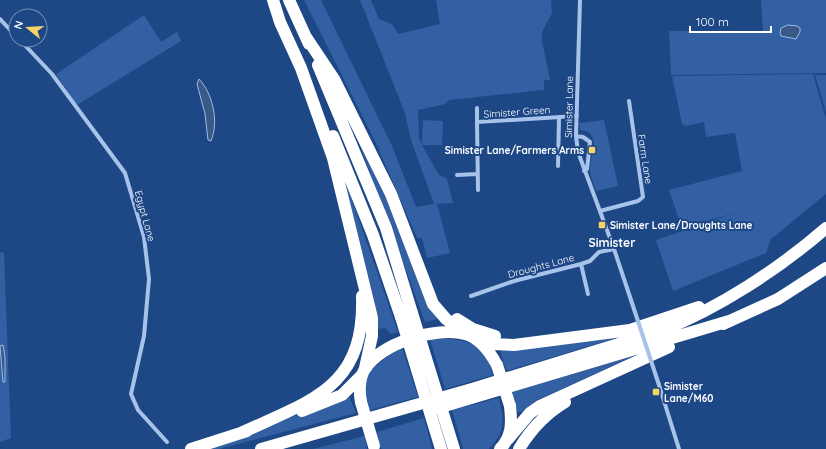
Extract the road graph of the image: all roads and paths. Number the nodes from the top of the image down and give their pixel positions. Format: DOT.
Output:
graph roads {
  1 [pos="273,0"];
  2 [pos="278,0"];
  3 [pos="289,0"];
  4 [pos="580,0"];
  5 [pos="0,19"];
  6 [pos="8,28"];
  7 [pos="306,37"];
  8 [pos="28,48"];
  9 [pos="628,101"];
  10 [pos="477,108"];
  11 [pos="577,116"];
  12 [pos="559,117"];
  13 [pos="477,122"];
  14 [pos="576,136"];
  15 [pos="558,166"];
  16 [pos="584,171"];
  17 [pos="477,174"];
  18 [pos="458,175"];
  19 [pos="478,190"];
  20 [pos="600,211"];
  21 [pos="826,228"];
  22 [pos="409,238"];
  23 [pos="614,249"];
  24 [pos="357,253"];
  25 [pos="581,264"];
  26 [pos="826,268"];
  27 [pos="740,290"];
  28 [pos="588,294"];
  29 [pos="471,296"];
  30 [pos="729,321"];
  31 [pos="599,334"];
  32 [pos="471,337"];
  33 [pos="641,359"];
  34 [pos="364,371"];
  35 [pos="241,433"];
  36 [pos="167,442"];
  37 [pos="505,445"];
  38 [pos="375,448"];
  39 [pos="191,449"];
  40 [pos="261,449"];
  41 [pos="292,449"];
  42 [pos="441,449"];
  43 [pos="454,449"];
  44 [pos="519,449"];
  45 [pos="680,449"];
  1 -- 24 [label="highway"];
  2 -- 42 [label="highway, bridge"];
  3 -- 7 [label="highway"];
  4 -- 11 [label="street, Simister Lane"];
  5 -- 6 [label="street"];
  7 -- 22 [label="highway"];
  7 -- 43 [label="highway, bridge"];
  8 -- 36 [label="street, Egypt Lane"];
  9 -- 20 [label="street, Farm Lane"];
  10 -- 13 [label="street"];
  11 -- 12 [label="street, Simister Green"];
  11 -- 14 [label="street, Simister Lane"];
  12 -- 13 [label="street, Simister Green"];
  12 -- 15 [label="street"];
  13 -- 17 [label="street, Simister Green"];
  14 -- 16 [label="street, Simister Lane"];
  14 -- 16 [label="street"];
  16 -- 20 [label="street, Simister Lane"];
  17 -- 18 [label="street"];
  17 -- 19 [label="street, Simister Green"];
  20 -- 23 [label="street, Simister Lane"];
  21 -- 27 [label="highway"];
  22 -- 31 [label="highway"];
  22 -- 32 [label="highway"];
  23 -- 25 [label="street, Droughts Lane"];
  23 -- 45 [label="street, Simister Lane, bridge"];
  24 -- 34 [label="highway"];
  24 -- 35 [label="highway"];
  25 -- 28 [label="street"];
  25 -- 29 [label="street, Droughts Lane"];
  26 -- 30 [label="highway"];
  27 -- 31 [label="highway"];
  27 -- 40 [label="highway"];
  30 -- 33 [label="highway"];
  30 -- 41 [label="highway"];
  31 -- 32 [label="highway"];
  32 -- 34 [label="highway"];
  32 -- 37 [label="highway, bridge"];
  33 -- 37 [label="highway"];
  33 -- 44 [label="highway"];
  34 -- 35 [label="highway"];
  34 -- 38 [label="highway, bridge"];
  35 -- 39 [label="highway"];
}
